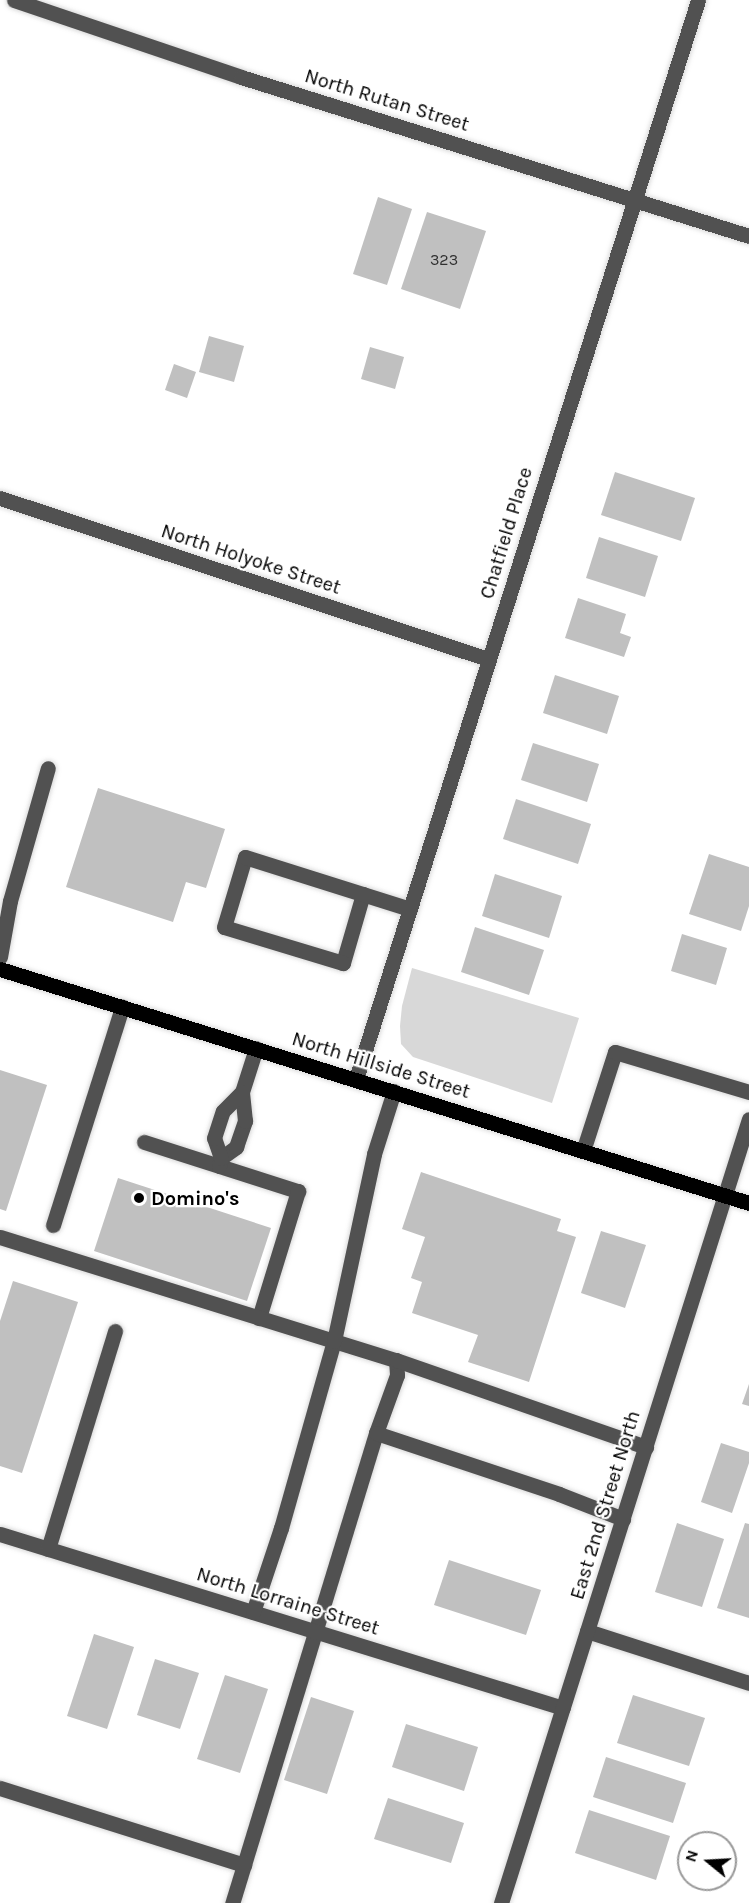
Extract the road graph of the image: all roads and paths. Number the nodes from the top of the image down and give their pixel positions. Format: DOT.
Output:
graph roads {
  1 [pos="14,0"];
  2 [pos="698,0"];
  3 [pos="633,199"];
  4 [pos="749,236"];
  5 [pos="0,498"];
  6 [pos="488,659"];
  7 [pos="48,768"];
  8 [pos="363,894"];
  9 [pos="410,909"];
  10 [pos="0,957"];
  11 [pos="0,969"];
  12 [pos="122,1006"];
  13 [pos="256,1048"];
  14 [pos="356,1079"];
  15 [pos="394,1091"];
  16 [pos="242,1092"];
  17 [pos="749,1092"];
  18 [pos="749,1119"];
  19 [pos="144,1142"];
  20 [pos="583,1151"];
  21 [pos="220,1162"];
  22 [pos="725,1195"];
  23 [pos="749,1203"];
  24 [pos="53,1225"];
  25 [pos="0,1237"];
  26 [pos="259,1318"];
  27 [pos="115,1331"];
  28 [pos="334,1341"];
  29 [pos="396,1360"];
  30 [pos="376,1433"];
  31 [pos="646,1447"];
  32 [pos="623,1519"];
  33 [pos="0,1534"];
  34 [pos="48,1549"];
  35 [pos="253,1612"];
  36 [pos="587,1631"];
  37 [pos="316,1632"];
  38 [pos="749,1683"];
  39 [pos="563,1708"];
  40 [pos="0,1788"];
  41 [pos="244,1865"];
  42 [pos="232,1903"];
  43 [pos="501,1903"];
  1 -- 3 [label="street, North Rutan Street"];
  2 -- 3 [label="street, Chatfield Place"];
  3 -- 4 [label="street, North Rutan Street"];
  3 -- 6 [label="street, Chatfield Place"];
  5 -- 6 [label="street, North Holyoke Street"];
  6 -- 9 [label="street, Chatfield Place"];
  7 -- 10 [label="street"];
  8 -- 8 [label="street"];
  8 -- 9 [label="street"];
  9 -- 14 [label="street, Chatfield Place"];
  11 -- 12 [label="main road, North Hillside Street"];
  12 -- 13 [label="main road, North Hillside Street"];
  12 -- 24 [label="street"];
  13 -- 14 [label="main road, North Hillside Street"];
  13 -- 16 [label="street"];
  14 -- 15 [label="main road, North Hillside Street"];
  15 -- 20 [label="main road, North Hillside Street"];
  15 -- 28 [label="street"];
  16 -- 21 [label="street"];
  16 -- 21 [label="street"];
  17 -- 20 [label="street"];
  18 -- 22 [label="street, East 2nd Street North"];
  19 -- 21 [label="street"];
  20 -- 22 [label="main road, North Hillside Street"];
  21 -- 26 [label="street"];
  22 -- 23 [label="main road, North Hillside Street"];
  22 -- 31 [label="street, East 2nd Street North"];
  25 -- 26 [label="street"];
  26 -- 28 [label="street"];
  27 -- 34 [label="street"];
  28 -- 29 [label="street"];
  28 -- 35 [label="street"];
  29 -- 30 [label="street"];
  29 -- 31 [label="street"];
  30 -- 32 [label="street"];
  30 -- 37 [label="street"];
  31 -- 32 [label="street, East 2nd Street North"];
  32 -- 36 [label="street, East 2nd Street North"];
  33 -- 34 [label="street, North Lorraine Street"];
  34 -- 35 [label="street, North Lorraine Street"];
  35 -- 37 [label="street, North Lorraine Street"];
  36 -- 38 [label="street"];
  36 -- 39 [label="street, East 2nd Street North"];
  37 -- 39 [label="street, North Lorraine Street"];
  37 -- 41 [label="street"];
  39 -- 43 [label="street, East 2nd Street North"];
  40 -- 41 [label="street"];
  41 -- 42 [label="street"];
}
